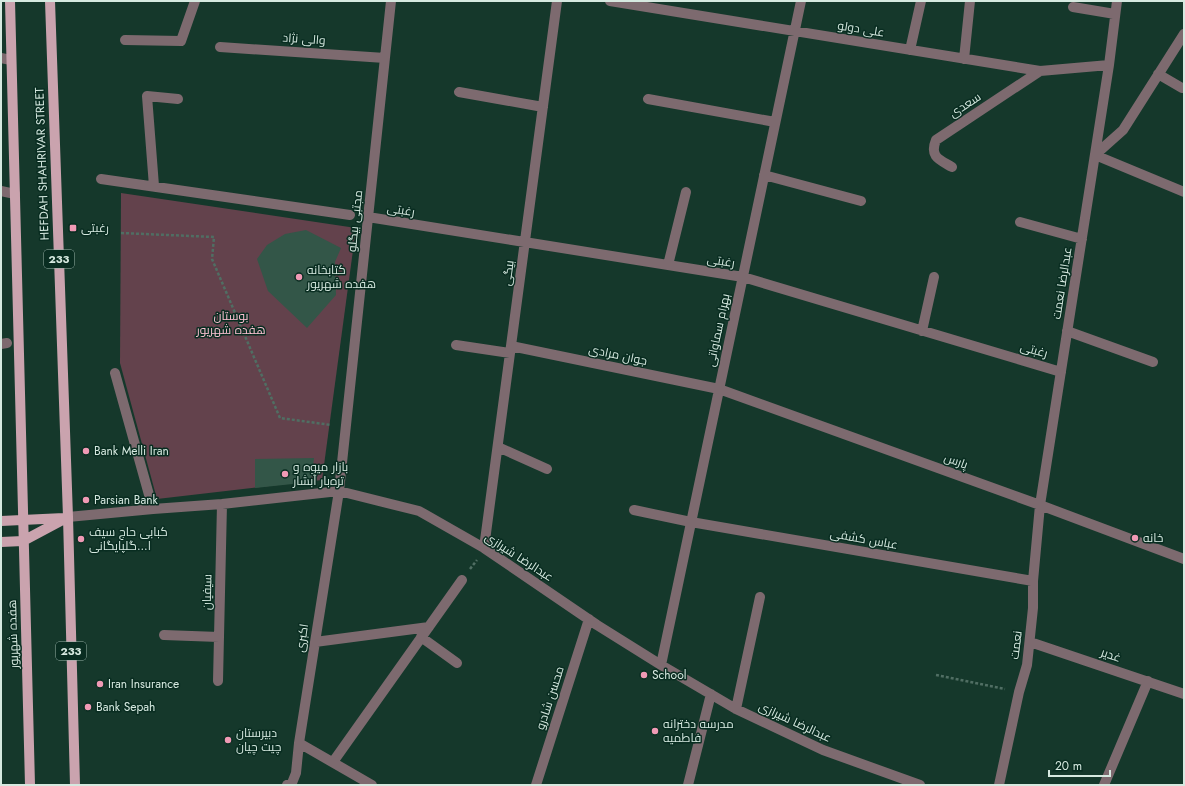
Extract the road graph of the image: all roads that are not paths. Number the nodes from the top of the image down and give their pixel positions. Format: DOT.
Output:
graph roads {
  1 [pos="10,1"];
  2 [pos="50,1"];
  3 [pos="194,1"];
  4 [pos="392,1"];
  5 [pos="557,1"];
  6 [pos="610,1"];
  7 [pos="800,1"];
  8 [pos="921,1"];
  9 [pos="970,1"];
  10 [pos="1117,1"];
  11 [pos="1073,7"];
  12 [pos="1115,14"];
  13 [pos="794,31"];
  14 [pos="1184,34"];
  15 [pos="125,40"];
  16 [pos="220,46"];
  17 [pos="910,50"];
  18 [pos="385,58"];
  19 [pos="6,59"];
  20 [pos="964,59"];
  21 [pos="1109,65"];
  22 [pos="1040,71"];
  23 [pos="1158,74"];
  24 [pos="1182,88"];
  25 [pos="459,92"];
  26 [pos="178,99"];
  27 [pos="648,99"];
  28 [pos="543,107"];
  29 [pos="775,122"];
  30 [pos="1095,155"];
  31 [pos="952,167"];
  32 [pos="764,175"];
  33 [pos="101,179"];
  34 [pos="154,186"];
  35 [pos="1,191"];
  36 [pos="686,192"];
  37 [pos="1184,192"];
  38 [pos="15,194"];
  39 [pos="861,201"];
  40 [pos="350,215"];
  41 [pos="368,217"];
  42 [pos="1020,222"];
  43 [pos="1082,239"];
  44 [pos="525,243"];
  45 [pos="668,266"];
  46 [pos="743,277"];
  47 [pos="934,277"];
  48 [pos="922,331"];
  49 [pos="1067,331"];
  50 [pos="456,345"];
  51 [pos="511,349"];
  52 [pos="1153,362"];
  53 [pos="1061,372"];
  54 [pos="115,373"];
  55 [pos="719,388"];
  56 [pos="498,447"];
  57 [pos="547,469"];
  58 [pos="339,491"];
  59 [pos="222,504"];
  60 [pos="1040,505"];
  61 [pos="153,509"];
  62 [pos="634,510"];
  63 [pos="68,517"];
  64 [pos="23,520"];
  65 [pos="1,521"];
  66 [pos="691,522"];
  67 [pos="23,541"];
  68 [pos="1,542"];
  69 [pos="484,548"];
  70 [pos="1184,559"];
  71 [pos="462,580"];
  72 [pos="1033,581"];
  73 [pos="760,597"];
  74 [pos="589,619"];
  75 [pos="429,627"];
  76 [pos="164,635"];
  77 [pos="219,637"];
  78 [pos="421,637"];
  79 [pos="315,642"];
  80 [pos="1030,642"];
  81 [pos="457,663"];
  82 [pos="661,665"];
  83 [pos="218,681"];
  84 [pos="1148,681"];
  85 [pos="711,694"];
  86 [pos="1184,694"];
  87 [pos="736,709"];
  88 [pos="299,744"];
  89 [pos="333,762"];
  90 [pos="30,785"];
  91 [pos="75,785"];
  92 [pos="288,785"];
  93 [pos="372,785"];
  94 [pos="536,785"];
  95 [pos="688,785"];
  96 [pos="920,785"];
  97 [pos="999,785"];
  98 [pos="1104,785"];
  1 -- 19 [label="main road"];
  2 -- 63 [label="main road, HEFDAH SHAHRIVAR STREET / 233"];
  3 -- 15 [label="street"];
  4 -- 18 [label="street, مجتبی بیگلو"];
  5 -- 28 [label="street, بیگی"];
  6 -- 13 [label="street, علی دولو"];
  7 -- 13 [label="street, بهرام سماواتی"];
  8 -- 17 [label="street"];
  9 -- 20 [label="street"];
  10 -- 12 [label="street, عبدالرضا نعمت"];
  11 -- 12 [label="street"];
  12 -- 21 [label="street, عبدالرضا نعمت"];
  13 -- 17 [label="street, علی دولو"];
  13 -- 29 [label="street, بهرام سماواتی"];
  14 -- 23 [label="street"];
  16 -- 18 [label="street, والی نژاد"];
  17 -- 20 [label="street, علی دولو"];
  18 -- 41 [label="street, مجتبی بیگلو"];
  19 -- 38 [label="main road"];
  20 -- 22 [label="street, علی دولو"];
  21 -- 22 [label="street, علی دولو"];
  21 -- 30 [label="street, عبدالرضا نعمت"];
  22 -- 31 [label="street, سعدی"];
  23 -- 24 [label="street"];
  23 -- 30 [label="street"];
  25 -- 28 [label="street"];
  26 -- 34 [label="street"];
  27 -- 29 [label="street"];
  28 -- 44 [label="street, بیگی"];
  29 -- 32 [label="street, بهرام سماواتی"];
  30 -- 37 [label="street"];
  30 -- 43 [label="street, عبدالرضا نعمت"];
  32 -- 39 [label="street"];
  32 -- 46 [label="street, بهرام سماواتی"];
  33 -- 34 [label="street"];
  34 -- 40 [label="street"];
  35 -- 38 [label="street"];
  36 -- 45 [label="street"];
  38 -- 64 [label="main road, هفده شهریور"];
  41 -- 44 [label="street, رغبتی"];
  41 -- 58 [label="street, مجتبی بیگلو"];
  42 -- 43 [label="street"];
  43 -- 49 [label="street, عبدالرضا نعمت"];
  44 -- 45 [label="street, رغبتی"];
  44 -- 51 [label="street, بیگی"];
  45 -- 46 [label="street, رغبتی"];
  46 -- 48 [label="street, رغبتی"];
  46 -- 55 [label="street, بهرام سماواتی"];
  47 -- 48 [label="street"];
  48 -- 53 [label="street, رغبتی"];
  49 -- 52 [label="street"];
  49 -- 53 [label="street, عبدالرضا نعمت"];
  50 -- 51 [label="street, جوان مرادی"];
  51 -- 55 [label="street, جوان مرادی"];
  51 -- 56 [label="street, بیگی"];
  53 -- 60 [label="street, عبدالرضا نعمت"];
  54 -- 61 [label="street"];
  55 -- 60 [label="street, پارس"];
  55 -- 66 [label="street, بهرام سماواتی"];
  56 -- 57 [label="street"];
  56 -- 69 [label="street, بیگی"];
  58 -- 59 [label="street, عبدالرضا شیرازی"];
  58 -- 69 [label="street, عبدالرضا شیرازی"];
  58 -- 79 [label="street, اکبری"];
  59 -- 61 [label="street, عبدالرضا شیرازی"];
  59 -- 77 [label="street, سیفیان"];
  60 -- 70 [label="street, پارس"];
  60 -- 72 [label="street, نعمت"];
  61 -- 63 [label="street, عبدالرضا شیرازی"];
  62 -- 66 [label="street, عباس کشفی"];
  63 -- 64 [label="main road"];
  63 -- 67 [label="main road"];
  63 -- 91 [label="main road, 233"];
  64 -- 65 [label="main road"];
  64 -- 67 [label="main road, هفده شهریور"];
  66 -- 72 [label="street, عباس کشفی"];
  66 -- 82 [label="street, بهرام سماواتی"];
  67 -- 68 [label="main road"];
  67 -- 90 [label="main road, هفده شهریور"];
  69 -- 74 [label="street, عبدالرضا شیرازی"];
  71 -- 75 [label="street"];
  72 -- 80 [label="street, نعمت"];
  73 -- 87 [label="street"];
  74 -- 82 [label="street, عبدالرضا شیرازی"];
  74 -- 94 [label="street, محسن شادرو"];
  75 -- 78 [label="street"];
  75 -- 79 [label="street"];
  76 -- 77 [label="street"];
  77 -- 83 [label="street, سیفیان"];
  78 -- 81 [label="street"];
  78 -- 89 [label="street"];
  79 -- 88 [label="street, اکبری"];
  80 -- 84 [label="street, غدیر"];
  80 -- 97 [label="street, نعمت"];
  82 -- 85 [label="street, عبدالرضا شیرازی"];
  84 -- 86 [label="street, غدیر"];
  84 -- 98 [label="street"];
  85 -- 87 [label="street, عبدالرضا شیرازی"];
  85 -- 95 [label="street"];
  87 -- 96 [label="street, عبدالرضا شیرازی"];
  88 -- 89 [label="street"];
  88 -- 92 [label="street, اکبری"];
  89 -- 93 [label="street"];
}
